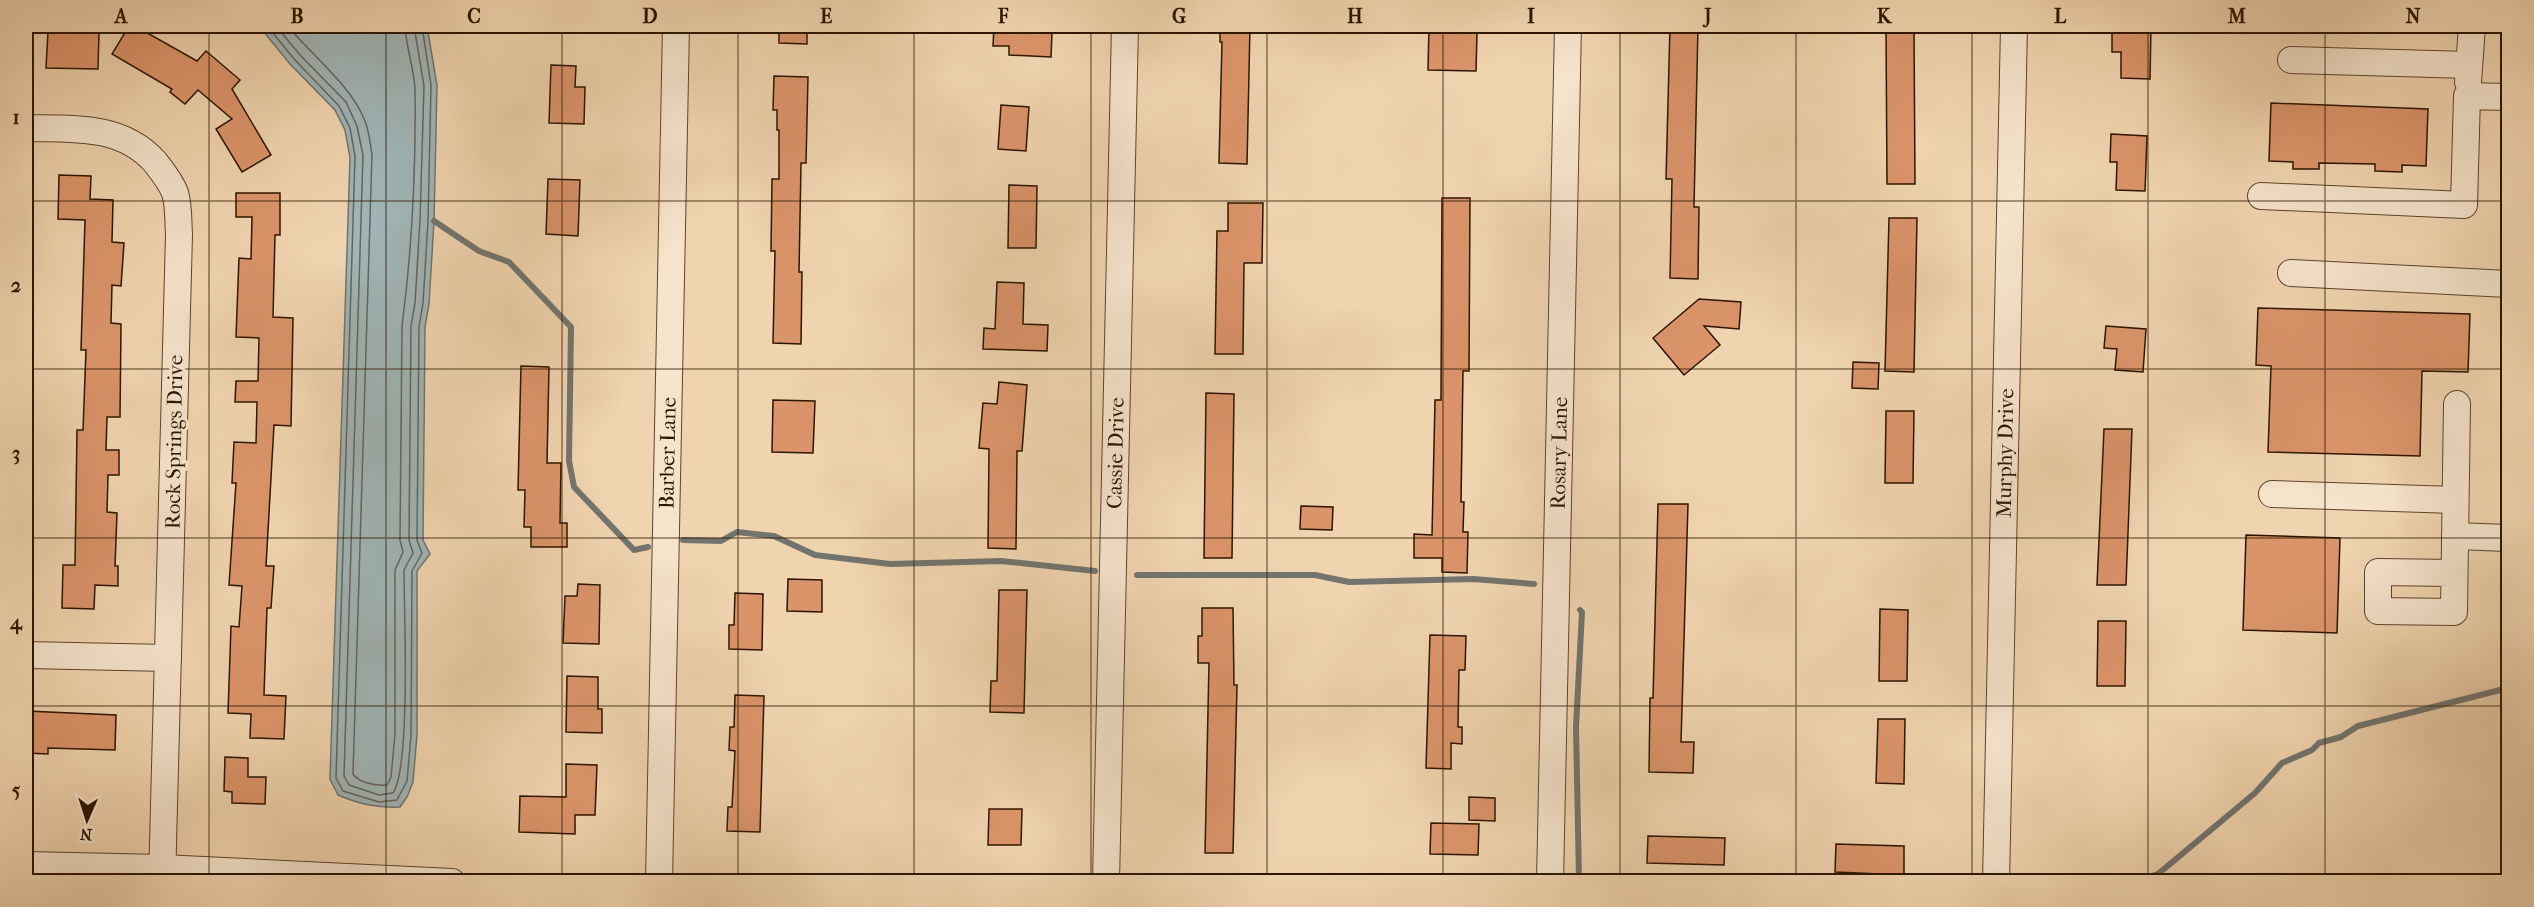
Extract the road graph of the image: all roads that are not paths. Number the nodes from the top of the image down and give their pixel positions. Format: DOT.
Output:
graph roads {
  1 [pos="676,26"];
  2 [pos="1125,26"];
  3 [pos="1568,26"];
  4 [pos="2014,26"];
  5 [pos="2472,26"];
  6 [pos="2291,60"];
  7 [pos="2469,65"];
  8 [pos="2467,96"];
  9 [pos="2508,98"];
  10 [pos="26,128"];
  11 [pos="2261,196"];
  12 [pos="2291,273"];
  13 [pos="2508,284"];
  14 [pos="2457,404"];
  15 [pos="2272,494"];
  16 [pos="2455,500"];
  17 [pos="2455,536"];
  18 [pos="2508,538"];
  19 [pos="2454,573"];
  20 [pos="26,655"];
  21 [pos="168,658"];
  22 [pos="26,865"];
  23 [pos="162,875"];
  24 [pos="452,882"];
  25 [pos="659,882"];
  26 [pos="1106,882"];
  27 [pos="1550,882"];
  28 [pos="1996,882"];
  1 -- 25 [label="street, Barber Lane"];
  2 -- 26 [label="street, Cassie Drive"];
  3 -- 27 [label="street, Rosary Lane"];
  4 -- 28 [label="street, Murphy Drive"];
  5 -- 7 [label="street"];
  6 -- 7 [label="street"];
  7 -- 8 [label="street"];
  8 -- 9 [label="street"];
  8 -- 11 [label="street"];
  10 -- 21 [label="street, Rock Springs Drive"];
  12 -- 13 [label="street"];
  14 -- 16 [label="street"];
  15 -- 16 [label="street"];
  16 -- 17 [label="street"];
  17 -- 18 [label="street"];
  17 -- 19 [label="street"];
  20 -- 21 [label="street"];
  21 -- 23 [label="street, Rock Springs Drive"];
  22 -- 23 [label="street"];
  23 -- 24 [label="street"];
}
